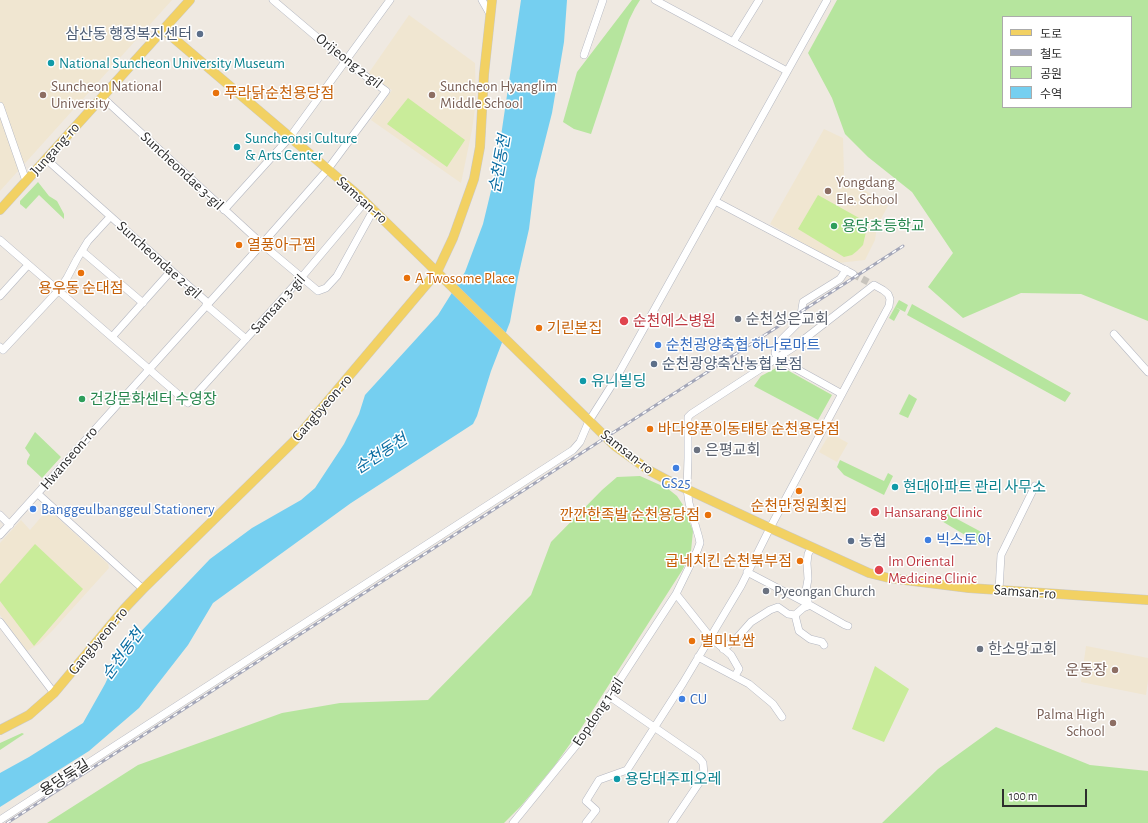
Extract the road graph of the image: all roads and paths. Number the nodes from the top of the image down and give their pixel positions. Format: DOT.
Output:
graph roads {
  1 [pos="190,0"];
  2 [pos="273,0"];
  3 [pos="390,0"];
  4 [pos="482,0"];
  5 [pos="492,0"];
  6 [pos="602,0"];
  7 [pos="656,0"];
  8 [pos="759,0"];
  9 [pos="827,0"];
  10 [pos="490,14"];
  11 [pos="164,30"];
  12 [pos="733,42"];
  13 [pos="584,55"];
  14 [pos="346,61"];
  15 [pos="787,71"];
  16 [pos="102,97"];
  17 [pos="0,106"];
  18 [pos="290,137"];
  19 [pos="46,159"];
  20 [pos="328,169"];
  21 [pos="26,181"];
  22 [pos="715,201"];
  23 [pos="365,202"];
  24 [pos="374,209"];
  25 [pos="0,210"];
  26 [pos="224,210"];
  27 [pos="110,217"];
  28 [pos="0,240"];
  29 [pos="262,244"];
  30 [pos="82,251"];
  31 [pos="28,265"];
  32 [pos="846,270"];
  33 [pos="171,271"];
  34 [pos="438,272"];
  35 [pos="853,274"];
  36 [pos="302,278"];
  37 [pos="58,291"];
  38 [pos="0,296"];
  39 [pos="142,303"];
  40 [pos="207,304"];
  41 [pos="1114,334"];
  42 [pos="112,337"];
  43 [pos="246,339"];
  44 [pos="0,347"];
  45 [pos="777,358"];
  46 [pos="149,370"];
  47 [pos="1148,372"];
  48 [pos="842,394"];
  49 [pos="589,421"];
  50 [pos="1035,486"];
  51 [pos="687,489"];
  52 [pos="38,494"];
  53 [pos="0,515"];
  54 [pos="10,525"];
  55 [pos="770,528"];
  56 [pos="0,536"];
  57 [pos="812,546"];
  58 [pos="747,572"];
  59 [pos="143,589"];
  60 [pos="999,590"];
  61 [pos="676,594"];
  62 [pos="1148,600"];
  63 [pos="808,604"];
  64 [pos="795,615"];
  65 [pos="0,622"];
  66 [pos="848,626"];
  67 [pos="711,638"];
  68 [pos="824,645"];
  69 [pos="723,649"];
  70 [pos="698,657"];
  71 [pos="735,676"];
  72 [pos="54,693"];
  73 [pos="610,696"];
  74 [pos="782,717"];
  75 [pos="655,727"];
  76 [pos="0,730"];
  77 [pos="0,820"];
  78 [pos="513,823"];
  79 [pos="586,823"];
  80 [pos="672,823"];
  1 -- 11 [label="main road, Jungang-ro"];
  2 -- 14 [label="street, Orijeong 2-gil"];
  3 -- 14 [label="street"];
  4 -- 10 [label="street"];
  5 -- 10 [label="main road, Gangbyeon-ro"];
  6 -- 13 [label="street"];
  7 -- 12 [label="street"];
  8 -- 12 [label="street"];
  9 -- 15 [label="street, 용당둑길"];
  10 -- 34 [label="main road, Gangbyeon-ro"];
  11 -- 16 [label="main road, Jungang-ro"];
  11 -- 18 [label="main road, Samsan-ro"];
  12 -- 15 [label="street"];
  14 -- 18 [label="street"];
  14 -- 20 [label="street, Orijeong 2-gil"];
  15 -- 22 [label="street, 용당둑길"];
  16 -- 19 [label="main road, Jungang-ro"];
  16 -- 26 [label="street, Suncheondae 3-gil"];
  17 -- 21 [label="street"];
  18 -- 20 [label="main road, Samsan-ro"];
  18 -- 26 [label="street"];
  19 -- 21 [label="main road, Jungang-ro"];
  19 -- 27 [label="street, Suncheondae 2-gil"];
  20 -- 23 [label="main road, Samsan-ro"];
  20 -- 29 [label="street, Hwanseon-ro"];
  21 -- 25 [label="main road, Jungang-ro"];
  22 -- 32 [label="street"];
  22 -- 49 [label="street, 용당둑길"];
  23 -- 24 [label="main road, Samsan-ro"];
  23 -- 36 [label="street, Samsan 3-gil"];
  24 -- 34 [label="main road, Samsan-ro"];
  24 -- 36 [label="street"];
  26 -- 29 [label="street, Suncheondae 3-gil"];
  27 -- 30 [label="street, Suncheondae 2-gil"];
  27 -- 33 [label="street, Suncheondae 2-gil"];
  28 -- 31 [label="street"];
  29 -- 36 [label="street"];
  29 -- 40 [label="street, Hwanseon-ro"];
  30 -- 37 [label="street, Suncheondae 2-gil"];
  30 -- 39 [label="street"];
  31 -- 37 [label="street"];
  31 -- 38 [label="street"];
  32 -- 35 [label="street"];
  32 -- 45 [label="street"];
  33 -- 39 [label="street"];
  33 -- 40 [label="street, Suncheondae 2-gil"];
  34 -- 49 [label="main road, Samsan-ro"];
  34 -- 59 [label="main road, Gangbyeon-ro"];
  36 -- 43 [label="street, Samsan 3-gil"];
  37 -- 42 [label="street"];
  37 -- 44 [label="street, Suncheondae 2-gil"];
  39 -- 42 [label="street"];
  40 -- 43 [label="street"];
  40 -- 46 [label="street, Hwanseon-ro"];
  41 -- 47 [label="street"];
  42 -- 46 [label="street"];
  43 -- 46 [label="street, Samsan 3-gil"];
  45 -- 48 [label="street"];
  45 -- 48 [label="street"];
  45 -- 51 [label="street, Eopdong 1-gil"];
  46 -- 52 [label="street, Hwanseon-ro"];
  48 -- 55 [label="street"];
  49 -- 51 [label="main road, Samsan-ro"];
  49 -- 77 [label="street, 용당둑길"];
  50 -- 60 [label="street"];
  51 -- 55 [label="main road, Samsan-ro"];
  51 -- 61 [label="street, Eopdong 1-gil"];
  52 -- 54 [label="street, Hwanseon-ro"];
  52 -- 59 [label="street, Hwanseon-ro"];
  53 -- 54 [label="street"];
  54 -- 56 [label="street, Hwanseon-ro"];
  55 -- 57 [label="main road, Samsan-ro"];
  55 -- 58 [label="street"];
  57 -- 60 [label="main road, Samsan-ro"];
  57 -- 63 [label="street"];
  58 -- 63 [label="street"];
  58 -- 67 [label="street"];
  59 -- 72 [label="main road, Gangbyeon-ro"];
  60 -- 62 [label="main road, Samsan-ro"];
  61 -- 67 [label="street"];
  61 -- 73 [label="street, Eopdong 1-gil"];
  63 -- 64 [label="street"];
  63 -- 66 [label="street"];
  64 -- 68 [label="street"];
  64 -- 69 [label="street"];
  65 -- 72 [label="street"];
  67 -- 69 [label="street"];
  67 -- 70 [label="street"];
  69 -- 71 [label="street"];
  70 -- 71 [label="street"];
  70 -- 75 [label="street"];
  71 -- 74 [label="street"];
  72 -- 76 [label="main road, Gangbyeon-ro"];
  73 -- 75 [label="street"];
  73 -- 78 [label="street, Eopdong 1-gil"];
  75 -- 79 [label="street"];
  75 -- 80 [label="street"];
}
